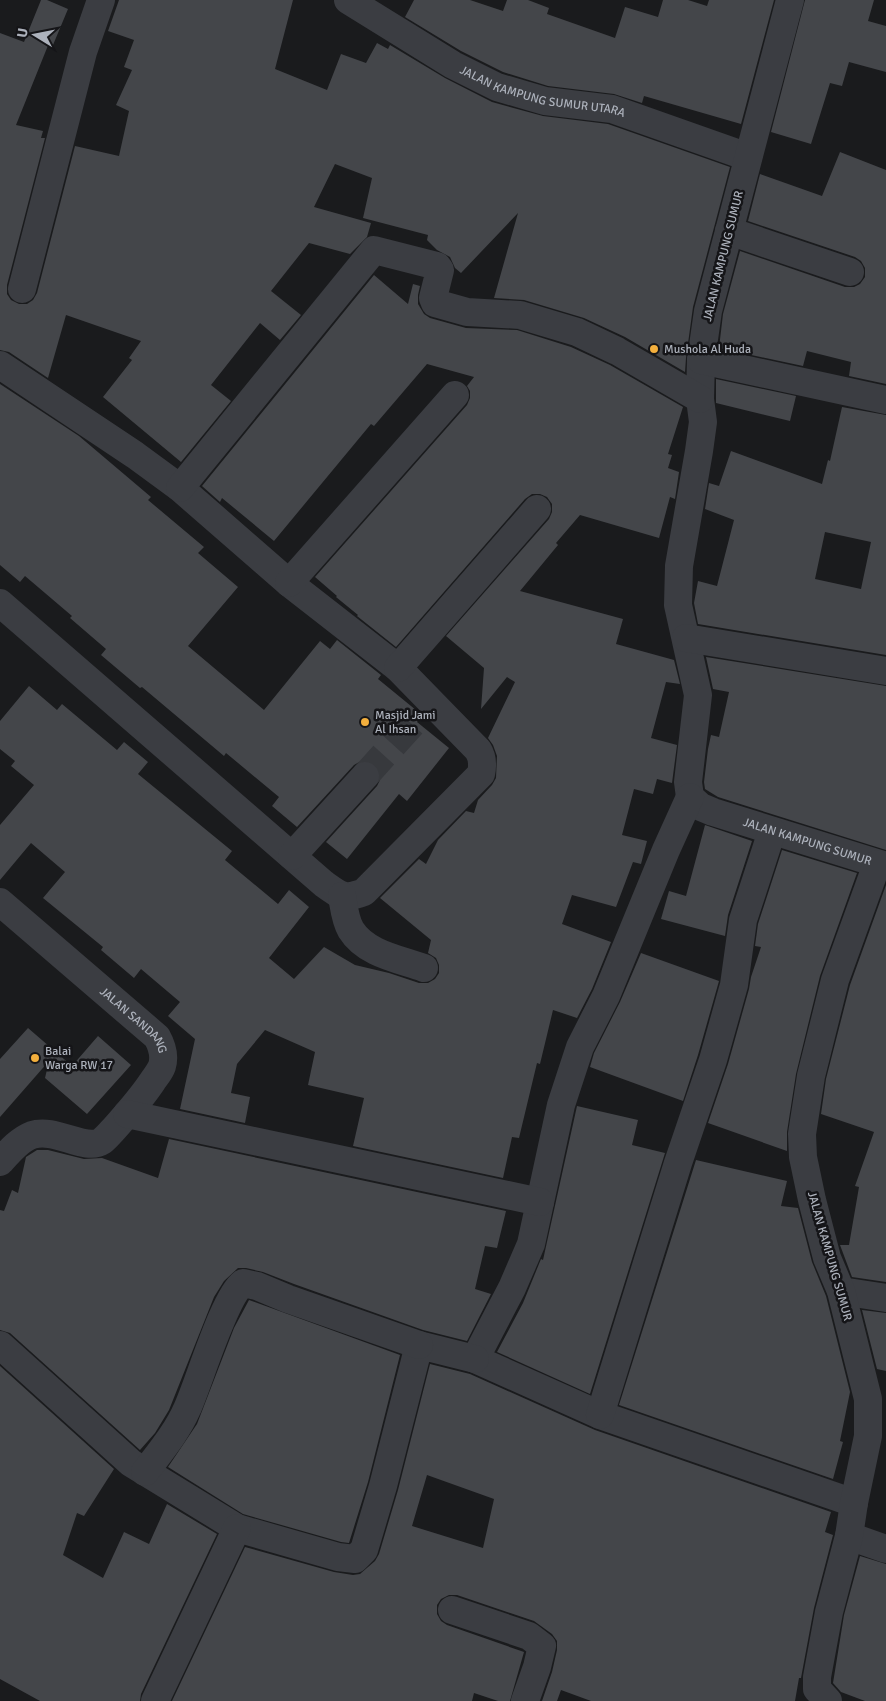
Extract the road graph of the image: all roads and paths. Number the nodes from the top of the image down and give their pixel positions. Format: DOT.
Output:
graph roads {
  1 [pos="101,0"];
  2 [pos="348,0"];
  3 [pos="790,0"];
  4 [pos="748,157"];
  5 [pos="729,231"];
  6 [pos="850,272"];
  7 [pos="22,289"];
  8 [pos="701,360"];
  9 [pos="0,365"];
  10 [pos="455,395"];
  11 [pos="700,398"];
  12 [pos="886,400"];
  13 [pos="180,488"];
  14 [pos="537,509"];
  15 [pos="289,583"];
  16 [pos="0,603"];
  17 [pos="686,638"];
  18 [pos="398,668"];
  19 [pos="886,670"];
  20 [pos="365,776"];
  21 [pos="690,797"];
  22 [pos="772,831"];
  23 [pos="292,856"];
  24 [pos="881,865"];
  25 [pos="342,896"];
  26 [pos="0,902"];
  27 [pos="424,968"];
  28 [pos="127,1114"];
  29 [pos="0,1162"];
  30 [pos="540,1202"];
  31 [pos="841,1291"];
  32 [pos="886,1298"];
  33 [pos="0,1345"];
  34 [pos="419,1345"];
  35 [pos="475,1359"];
  36 [pos="600,1415"];
  37 [pos="877,1418"];
  38 [pos="145,1472"];
  39 [pos="854,1503"];
  40 [pos="237,1528"];
  41 [pos="849,1536"];
  42 [pos="886,1548"];
  43 [pos="452,1610"];
  44 [pos="155,1701"];
  45 [pos="525,1701"];
  46 [pos="828,1701"];
  1 -- 7 [label="street"];
  2 -- 4 [label="street, JALAN KAMPUNG SUMUR UTARA"];
  3 -- 4 [label="street, JALAN KAMPUNG SUMUR"];
  4 -- 5 [label="street, JALAN KAMPUNG SUMUR"];
  5 -- 6 [label="street"];
  5 -- 8 [label="street, JALAN KAMPUNG SUMUR"];
  8 -- 11 [label="street, JALAN KAMPUNG SUMUR"];
  8 -- 12 [label="street"];
  9 -- 13 [label="street"];
  10 -- 15 [label="street"];
  11 -- 13 [label="street"];
  11 -- 17 [label="street, JALAN KAMPUNG SUMUR"];
  13 -- 15 [label="street"];
  14 -- 18 [label="street"];
  15 -- 18 [label="street"];
  16 -- 23 [label="street"];
  17 -- 19 [label="street"];
  17 -- 21 [label="street, JALAN KAMPUNG SUMUR"];
  18 -- 25 [label="street"];
  20 -- 23 [label="street"];
  21 -- 22 [label="street, JALAN KAMPUNG SUMUR"];
  21 -- 30 [label="street"];
  22 -- 24 [label="street, JALAN KAMPUNG SUMUR"];
  22 -- 36 [label="street"];
  23 -- 25 [label="street"];
  24 -- 31 [label="street, JALAN KAMPUNG SUMUR"];
  25 -- 27 [label="street"];
  26 -- 28 [label="street, JALAN SANDANG"];
  28 -- 29 [label="street, JALAN SANDANG"];
  28 -- 30 [label="street"];
  30 -- 35 [label="street"];
  31 -- 32 [label="street"];
  31 -- 37 [label="street, JALAN KAMPUNG SUMUR"];
  33 -- 38 [label="street"];
  34 -- 35 [label="street"];
  34 -- 38 [label="street"];
  34 -- 40 [label="street"];
  35 -- 36 [label="street"];
  36 -- 39 [label="street"];
  37 -- 39 [label="street, JALAN KAMPUNG SUMUR"];
  38 -- 40 [label="street"];
  39 -- 41 [label="street, JALAN KAMPUNG SUMUR"];
  40 -- 44 [label="street"];
  41 -- 42 [label="street"];
  41 -- 46 [label="street, JALAN KAMPUNG SUMUR"];
  43 -- 45 [label="street"];
}
